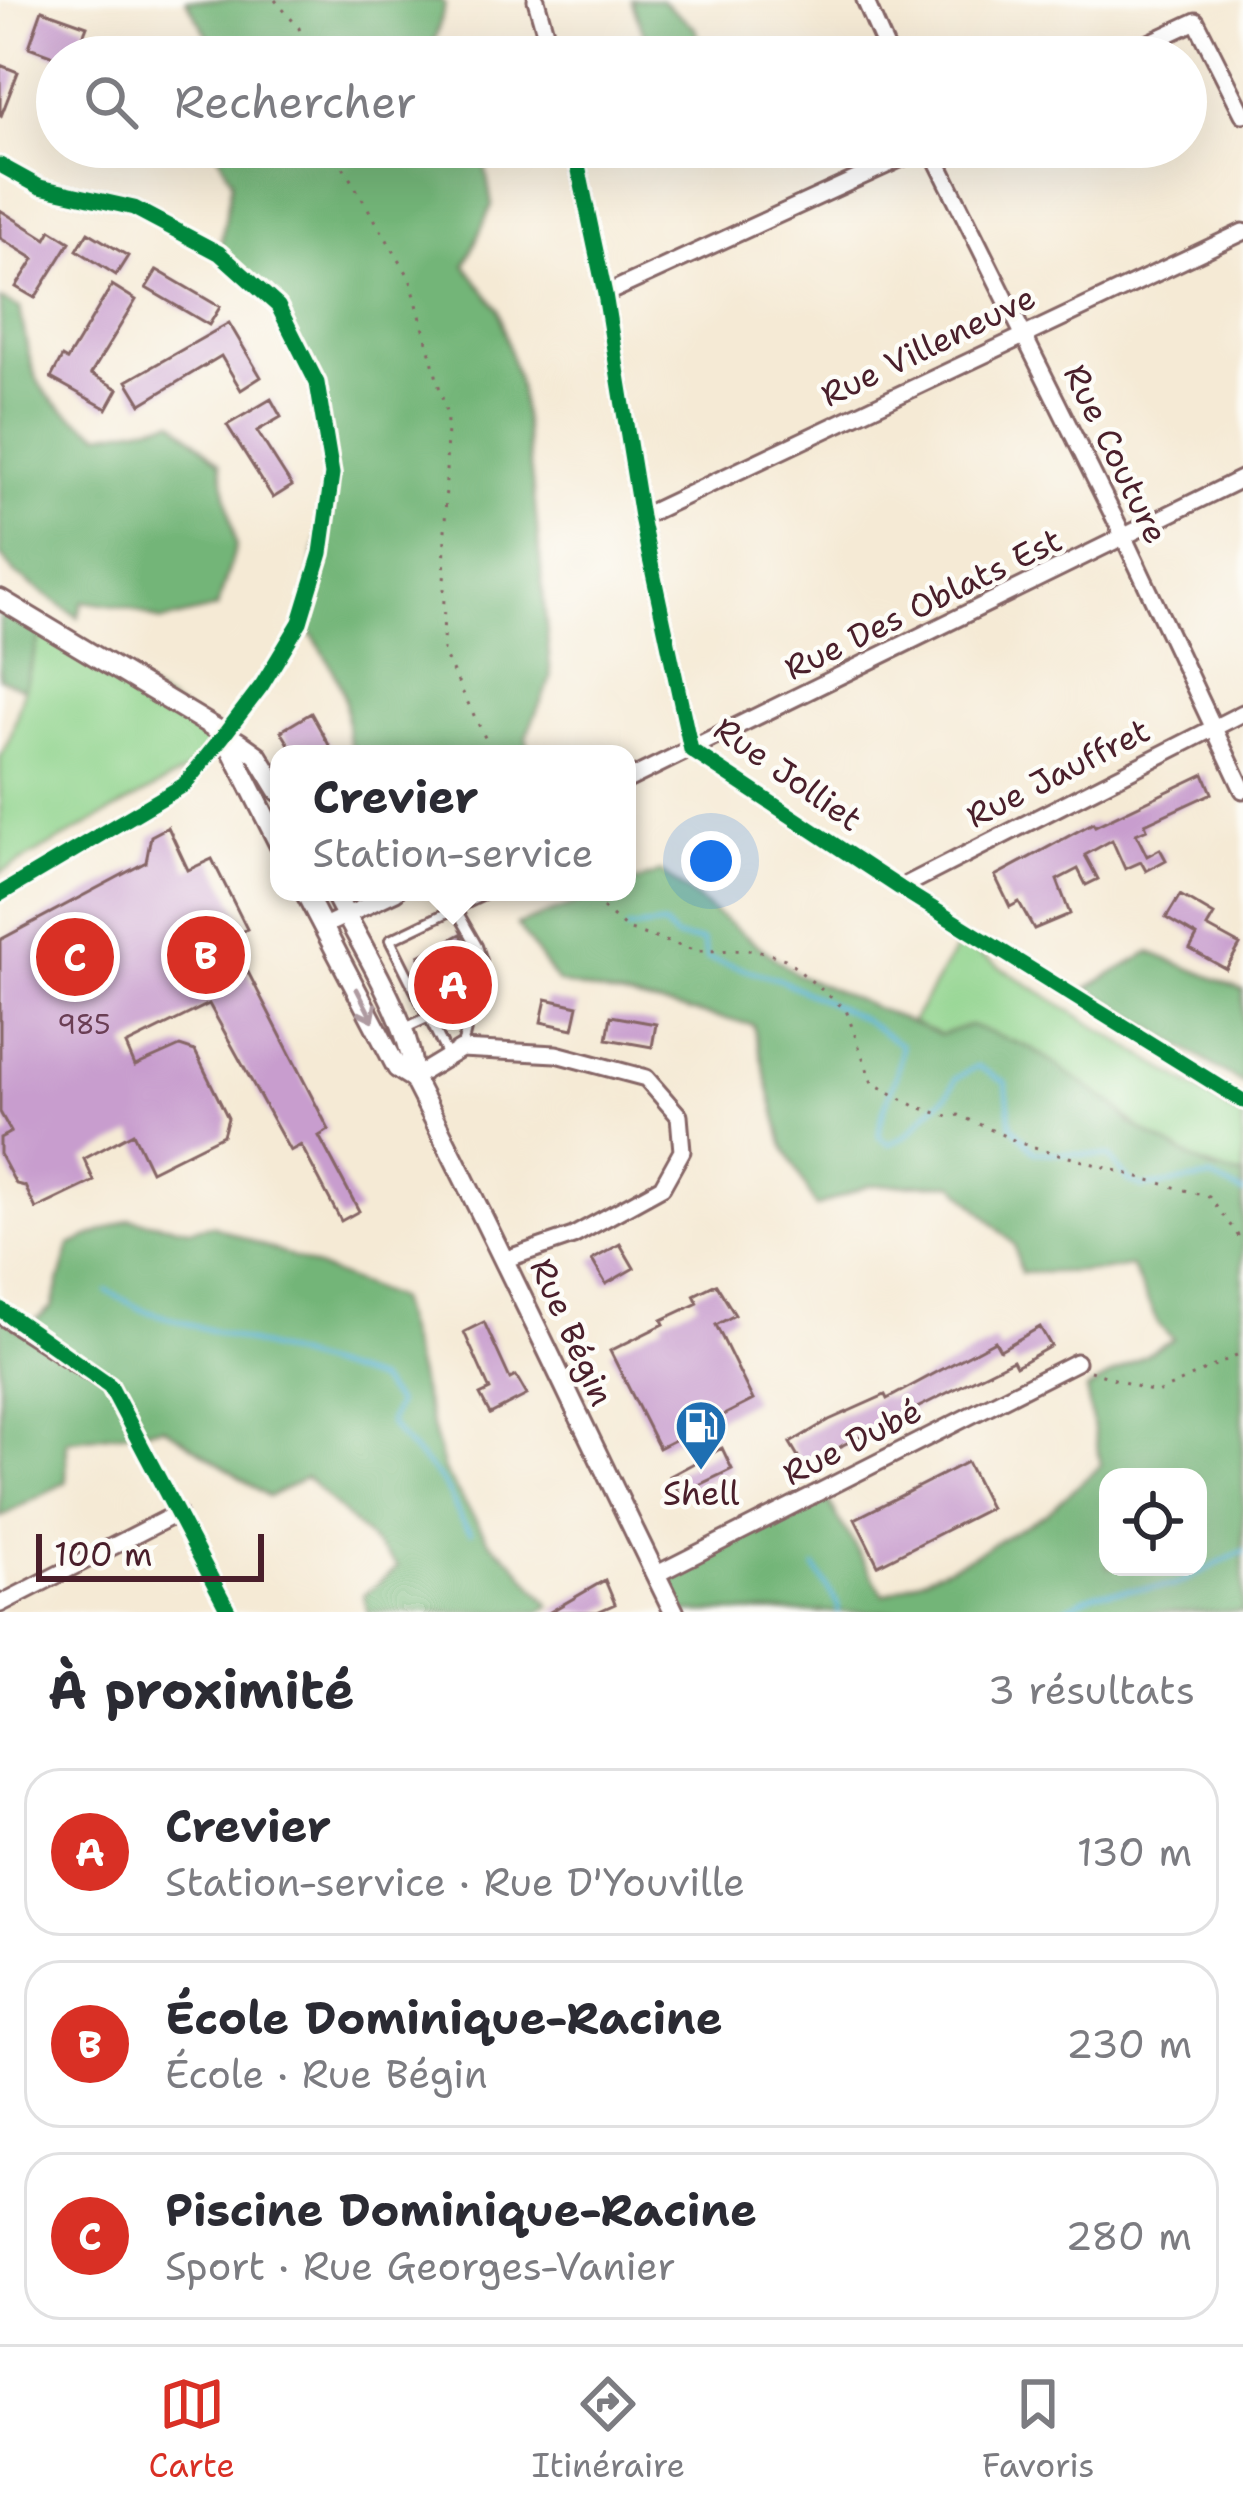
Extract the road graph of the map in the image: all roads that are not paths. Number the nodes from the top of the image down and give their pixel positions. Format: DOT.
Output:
graph roads {
  1 [pos="536,0"];
  2 [pos="865,0"];
  3 [pos="546,36"];
  4 [pos="881,36"];
  5 [pos="1164,36"];
  6 [pos="1204,36"];
  7 [pos="1207,43"];
  8 [pos="1243,114"];
  9 [pos="0,165"];
  10 [pos="578,168"];
  11 [pos="882,168"];
  12 [pos="939,168"];
  13 [pos="1243,232"];
  14 [pos="605,294"];
  15 [pos="1023,334"];
  16 [pos="1243,478"];
  17 [pos="641,517"];
  18 [pos="1124,539"];
  19 [pos="0,599"];
  20 [pos="1243,713"];
  21 [pos="1213,727"];
  22 [pos="224,736"];
  23 [pos="691,750"];
  24 [pos="270,776"];
  25 [pos="636,776"];
  26 [pos="1243,790"];
  27 [pos="270,826"];
  28 [pos="900,888"];
  29 [pos="0,895"];
  30 [pos="310,901"];
  31 [pos="338,901"];
  32 [pos="377,901"];
  33 [pos="452,901"];
  34 [pos="471,901"];
  35 [pos="457,908"];
  36 [pos="346,916"];
  37 [pos="323,926"];
  38 [pos="406,972"];
  39 [pos="380,985"];
  40 [pos="429,1017"];
  41 [pos="403,1029"];
  42 [pos="455,1053"];
  43 [pos="413,1078"];
  44 [pos="1243,1101"];
  45 [pos="506,1259"];
  46 [pos="0,1315"];
  47 [pos="1073,1363"];
  48 [pos="178,1513"];
  49 [pos="656,1575"];
  50 [pos="0,1604"];
  51 [pos="229,1612"];
  52 [pos="674,1612"];
  1 -- 3 [label="street"];
  2 -- 4 [label="street"];
  5 -- 6 [label="street"];
  7 -- 8 [label="street"];
  9 -- 22 [label="street"];
  10 -- 14 [label="street, Rue Jolliet"];
  11 -- 14 [label="street"];
  12 -- 15 [label="street, Rue Couture"];
  13 -- 15 [label="street, Rue Villeneuve"];
  14 -- 17 [label="street, Rue Jolliet"];
  15 -- 17 [label="street, Rue Villeneuve"];
  15 -- 18 [label="street, Rue Couture"];
  16 -- 18 [label="street, Rue Des Oblats Est"];
  17 -- 23 [label="street, Rue Jolliet"];
  18 -- 21 [label="street, Rue Couture"];
  18 -- 23 [label="street, Rue Des Oblats Est"];
  19 -- 22 [label="street"];
  20 -- 21 [label="street, Rue Jauffret"];
  21 -- 26 [label="street, Rue Couture"];
  21 -- 28 [label="street, Rue Jauffret"];
  22 -- 24 [label="street"];
  22 -- 27 [label="street"];
  22 -- 29 [label="street"];
  23 -- 25 [label="street, Rue Des Oblats Est"];
  23 -- 28 [label="street, Rue Jolliet"];
  28 -- 44 [label="street, Rue Jolliet"];
  30 -- 37 [label="street, Rue Bégin"];
  31 -- 36 [label="street, Rue Bégin"];
  32 -- 36 [label="street"];
  33 -- 35 [label="lane"];
  34 -- 35 [label="lane"];
  35 -- 38 [label="lane"];
  35 -- 42 [label="lane"];
  36 -- 37 [label="street"];
  36 -- 39 [label="street, Rue Bégin"];
  37 -- 43 [label="street, Rue Bégin, one-way"];
  38 -- 39 [label="lane"];
  38 -- 40 [label="lane"];
  39 -- 41 [label="street, Rue Bégin"];
  40 -- 41 [label="lane"];
  40 -- 42 [label="lane"];
  41 -- 43 [label="street, Rue Bégin"];
  42 -- 43 [label="street"];
  42 -- 45 [label="street"];
  43 -- 45 [label="street, Rue Bégin"];
  45 -- 49 [label="street, Rue Bégin"];
  46 -- 48 [label="street"];
  47 -- 49 [label="street, Rue Dubé"];
  48 -- 50 [label="street"];
  48 -- 51 [label="street"];
  49 -- 52 [label="street, Rue Bégin"];
}
